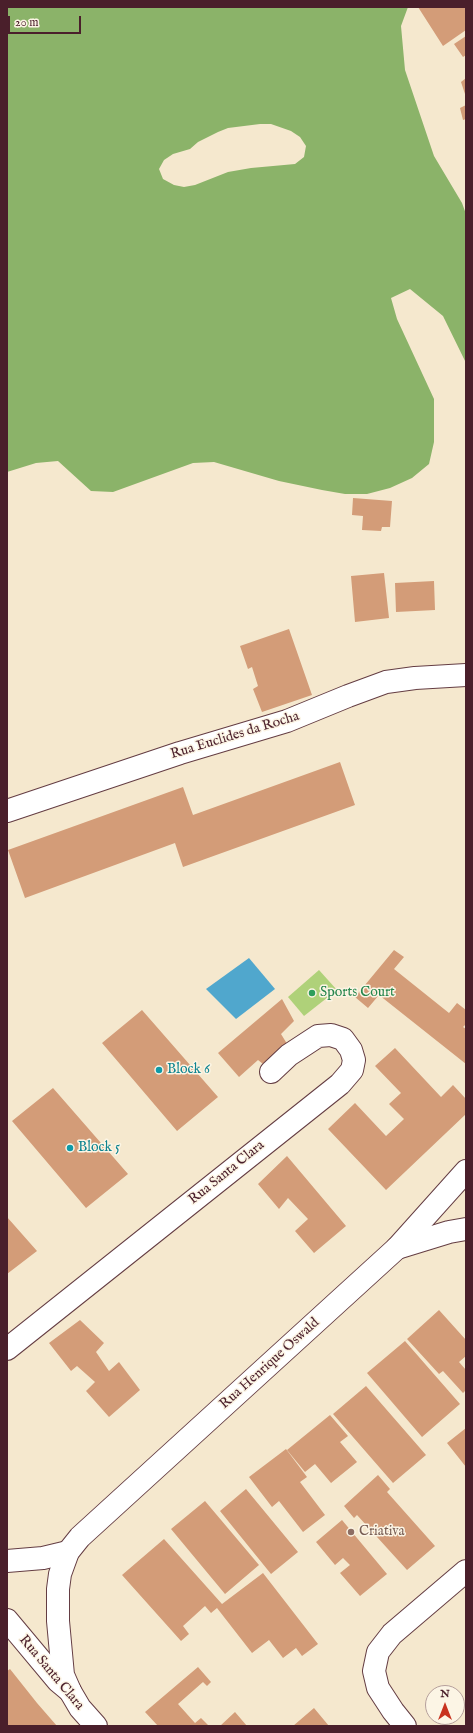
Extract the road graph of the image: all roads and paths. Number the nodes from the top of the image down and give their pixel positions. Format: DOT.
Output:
graph roads {
  1 [pos="466,675"];
  2 [pos="7,811"];
  3 [pos="270,1072"];
  4 [pos="466,1171"];
  5 [pos="466,1229"];
  6 [pos="397,1248"];
  7 [pos="7,1349"];
  8 [pos="68,1552"];
  9 [pos="7,1561"];
  10 [pos="466,1571"];
  11 [pos="7,1620"];
  12 [pos="70,1691"];
  13 [pos="96,1726"];
  14 [pos="405,1726"];
  1 -- 2 [label="street, Rua Euclides da Rocha"];
  3 -- 7 [label="street, Rua Santa Clara"];
  4 -- 6 [label="street, Rua Henrique Oswald"];
  5 -- 6 [label="street"];
  6 -- 8 [label="street, Rua Henrique Oswald"];
  8 -- 9 [label="street"];
  8 -- 12 [label="street, Rua Henrique Oswald"];
  10 -- 14 [label="street"];
  11 -- 12 [label="street, Rua Santa Clara"];
  12 -- 13 [label="street, Rua Santa Clara"];
}
